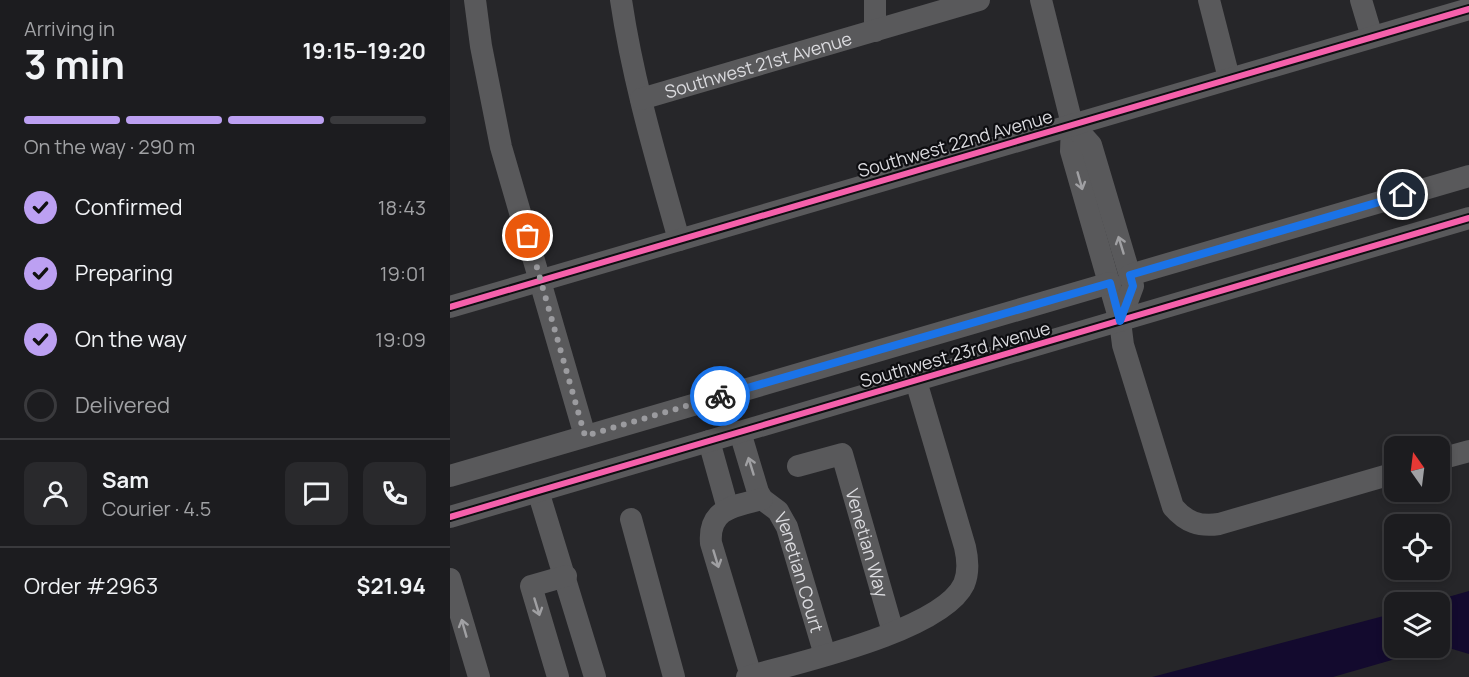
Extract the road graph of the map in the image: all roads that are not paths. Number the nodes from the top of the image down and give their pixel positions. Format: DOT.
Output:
graph roads {
  1 [pos="475,0"];
  2 [pos="621,0"];
  3 [pos="875,0"];
  4 [pos="979,0"];
  5 [pos="1041,0"];
  6 [pos="1209,0"];
  7 [pos="1361,0"];
  8 [pos="1469,9"];
  9 [pos="875,31"];
  10 [pos="1372,37"];
  11 [pos="1228,78"];
  12 [pos="640,99"];
  13 [pos="1072,124"];
  14 [pos="1469,176"];
  15 [pos="1469,218"];
  16 [pos="679,240"];
  17 [pos="1120,279"];
  18 [pos="541,280"];
  19 [pos="450,307"];
  20 [pos="1120,321"];
  21 [pos="916,381"];
  22 [pos="741,432"];
  23 [pos="585,436"];
  24 [pos="709,441"];
  25 [pos="1469,451"];
  26 [pos="1450,456"];
  27 [pos="798,466"];
  28 [pos="450,476"];
  29 [pos="1384,476"];
  30 [pos="538,491"];
  31 [pos="762,499"];
  32 [pos="728,509"];
  33 [pos="450,517"];
  34 [pos="630,519"];
  35 [pos="566,576"];
  36 [pos="450,579"];
  37 [pos="893,632"];
  38 [pos="825,655"];
  39 [pos="749,676"];
  40 [pos="479,677"];
  41 [pos="558,677"];
  42 [pos="595,677"];
  43 [pos="674,677"];
  1 -- 18 [label="street"];
  2 -- 12 [label="street"];
  3 -- 9 [label="street, Southwest 21st Avenue"];
  4 -- 9 [label="street, Southwest 21st Avenue"];
  5 -- 13 [label="street"];
  6 -- 11 [label="street"];
  7 -- 10 [label="street"];
  8 -- 10 [label="street, Southwest 22nd Avenue"];
  9 -- 12 [label="street, Southwest 21st Avenue"];
  10 -- 11 [label="street, Southwest 22nd Avenue"];
  11 -- 13 [label="street, Southwest 22nd Avenue"];
  12 -- 16 [label="street"];
  13 -- 16 [label="street, Southwest 22nd Avenue"];
  13 -- 17 [label="street"];
  14 -- 17 [label="street"];
  15 -- 20 [label="street, Southwest 23rd Avenue"];
  16 -- 18 [label="street, Southwest 22nd Avenue"];
  17 -- 20 [label="street"];
  17 -- 23 [label="street"];
  18 -- 19 [label="street, Southwest 22nd Avenue"];
  18 -- 23 [label="street"];
  20 -- 21 [label="street, Southwest 23rd Avenue"];
  20 -- 29 [label="street"];
  21 -- 22 [label="street, Southwest 23rd Avenue"];
  21 -- 37 [label="street"];
  22 -- 24 [label="street, Southwest 23rd Avenue"];
  31 -- 22 [label="street, Venetian Court, one-way"];
  23 -- 28 [label="street"];
  24 -- 30 [label="street, Southwest 23rd Avenue"];
  24 -- 32 [label="street"];
  25 -- 26 [label="street"];
  27 -- 37 [label="street, Venetian Way"];
  30 -- 33 [label="street, Southwest 23rd Avenue"];
  30 -- 35 [label="street"];
  31 -- 32 [label="street, Venetian Court"];
  31 -- 38 [label="street, Venetian Court"];
  32 -- 39 [label="street, one-way"];
  34 -- 43 [label="street"];
  35 -- 41 [label="street, one-way"];
  35 -- 42 [label="street"];
  40 -- 36 [label="street, one-way"];
  37 -- 38 [label="street"];
  38 -- 39 [label="street"];
}
